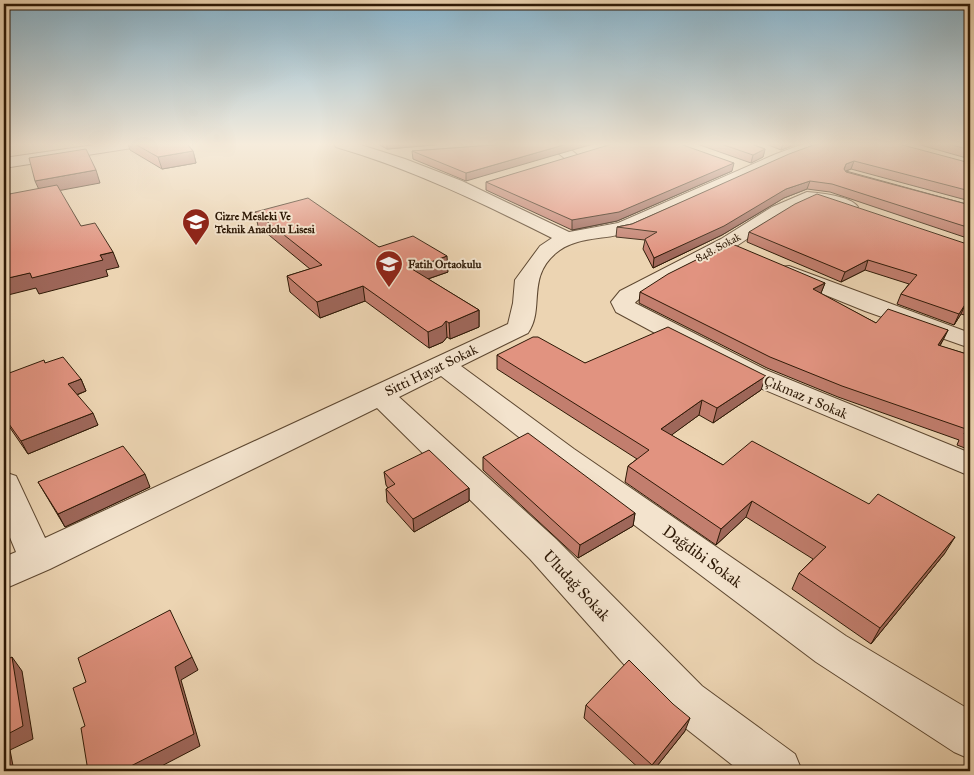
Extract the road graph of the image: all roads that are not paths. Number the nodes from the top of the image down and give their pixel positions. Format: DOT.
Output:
graph roads {
  1 [pos="446,180"];
  2 [pos="722,180"];
  3 [pos="492,182"];
  4 [pos="466,189"];
  5 [pos="864,212"];
  6 [pos="566,238"];
  7 [pos="728,243"];
  8 [pos="623,302"];
  9 [pos="970,340"];
  10 [pos="443,364"];
  11 [pos="380,395"];
  12 [pos="970,465"];
  13 [pos="4,484"];
  14 [pos="37,559"];
  15 [pos="4,574"];
  16 [pos="970,736"];
  17 [pos="778,771"];
  1 -- 4 [label="street"];
  2 -- 6 [label="street, Sitti Hayat Sokak"];
  3 -- 4 [label="street"];
  4 -- 6 [label="street"];
  5 -- 7 [label="street, 848. Sokak"];
  6 -- 10 [label="street, Sitti Hayat Sokak"];
  7 -- 8 [label="street, 848. Sokak"];
  7 -- 9 [label="street"];
  8 -- 12 [label="street, Çıkmaz 1 Sokak"];
  10 -- 11 [label="street, Sitti Hayat Sokak"];
  10 -- 16 [label="street, Dağdibi Sokak"];
  11 -- 14 [label="street, Sitti Hayat Sokak"];
  11 -- 17 [label="street, Uludağ Sokak"];
  13 -- 14 [label="street"];
  14 -- 15 [label="street, Sitti Hayat Sokak"];
}
